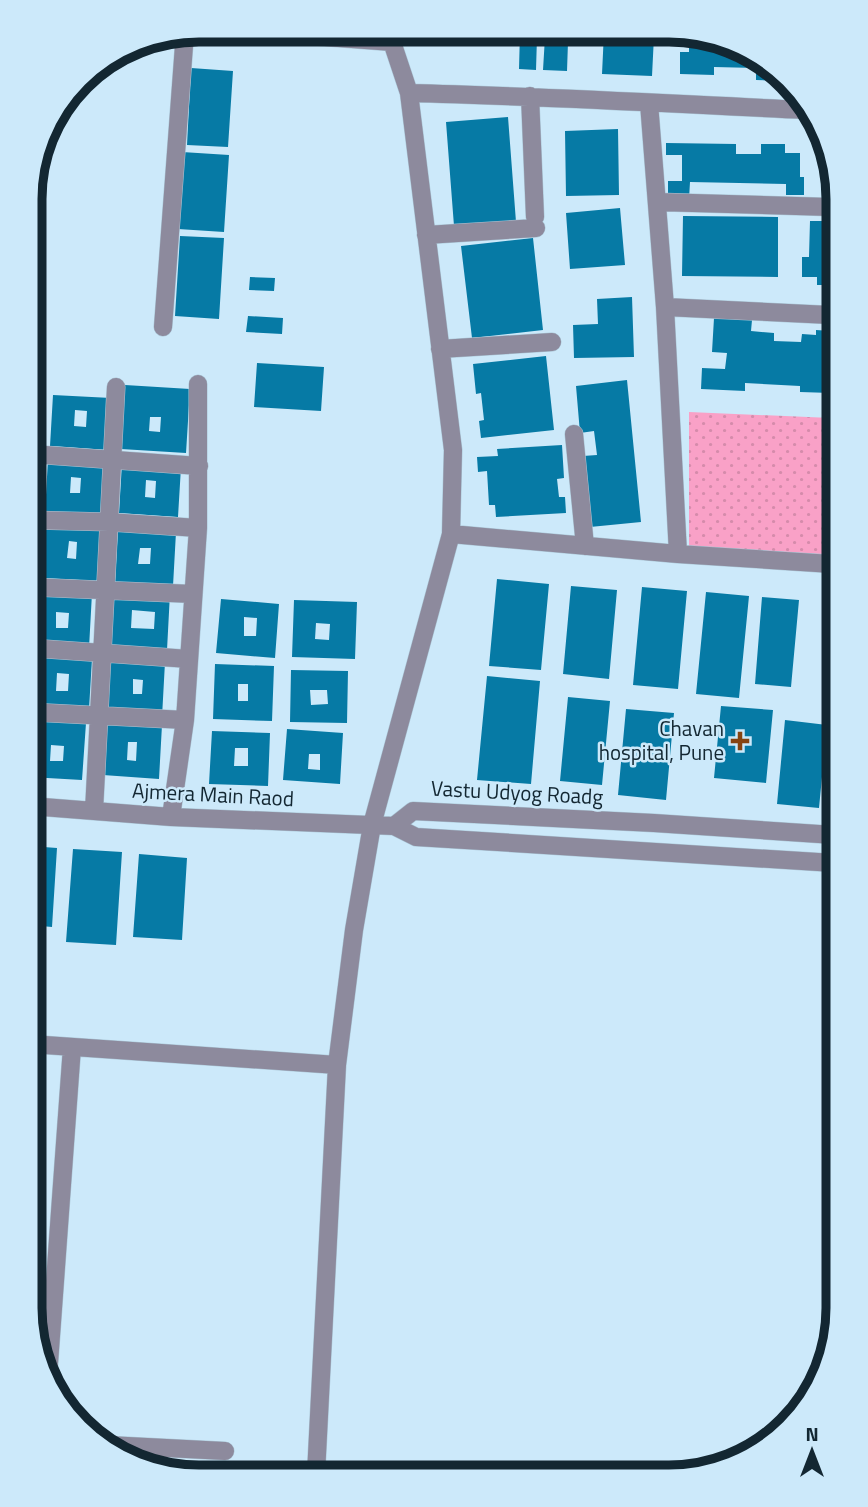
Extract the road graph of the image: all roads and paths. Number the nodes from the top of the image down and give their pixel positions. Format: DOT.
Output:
graph roads {
  1 [pos="394,42"];
  2 [pos="184,43"];
  3 [pos="409,93"];
  4 [pos="530,96"];
  5 [pos="649,103"];
  6 [pos="798,110"];
  7 [pos="657,202"];
  8 [pos="826,207"];
  9 [pos="426,235"];
  10 [pos="665,307"];
  11 [pos="826,314"];
  12 [pos="163,327"];
  13 [pos="552,342"];
  14 [pos="440,349"];
  15 [pos="198,384"];
  16 [pos="116,387"];
  17 [pos="575,434"];
  18 [pos="42,455"];
  19 [pos="112,461"];
  20 [pos="199,466"];
  21 [pos="42,520"];
  22 [pos="109,522"];
  23 [pos="198,528"];
  24 [pos="451,534"];
  25 [pos="584,546"];
  26 [pos="678,554"];
  27 [pos="826,564"];
  28 [pos="42,587"];
  29 [pos="105,589"];
  30 [pos="193,594"];
  31 [pos="42,649"];
  32 [pos="102,653"];
  33 [pos="189,659"];
  34 [pos="42,713"];
  35 [pos="99,716"];
  36 [pos="185,720"];
  37 [pos="42,807"];
  38 [pos="94,811"];
  39 [pos="172,817"];
  40 [pos="372,825"];
  41 [pos="394,826"];
  42 [pos="826,834"];
  43 [pos="826,863"];
  44 [pos="42,1045"];
  45 [pos="72,1047"];
  46 [pos="337,1065"];
  47 [pos="49,1357"];
  48 [pos="124,1446"];
  49 [pos="225,1451"];
  50 [pos="316,1465"];
  1 -- 3 [label="street"];
  2 -- 12 [label="street"];
  3 -- 4 [label="street"];
  3 -- 9 [label="street"];
  4 -- 5 [label="street"];
  4 -- 9 [label="street"];
  5 -- 6 [label="street"];
  5 -- 7 [label="street"];
  7 -- 8 [label="street"];
  7 -- 10 [label="street"];
  9 -- 14 [label="street"];
  10 -- 11 [label="street"];
  10 -- 26 [label="street"];
  13 -- 14 [label="street"];
  14 -- 24 [label="street"];
  15 -- 20 [label="street"];
  16 -- 19 [label="street"];
  17 -- 25 [label="street"];
  18 -- 19 [label="street"];
  19 -- 20 [label="street"];
  19 -- 22 [label="street"];
  20 -- 23 [label="street"];
  21 -- 22 [label="street"];
  22 -- 23 [label="street"];
  22 -- 29 [label="street"];
  23 -- 30 [label="street"];
  24 -- 25 [label="street"];
  24 -- 40 [label="street"];
  25 -- 26 [label="street"];
  26 -- 27 [label="street"];
  28 -- 29 [label="street"];
  29 -- 30 [label="street"];
  29 -- 32 [label="street"];
  30 -- 33 [label="street"];
  31 -- 32 [label="street"];
  32 -- 33 [label="street"];
  32 -- 35 [label="street"];
  33 -- 36 [label="street"];
  34 -- 35 [label="street"];
  35 -- 36 [label="street"];
  35 -- 38 [label="street"];
  36 -- 39 [label="street"];
  37 -- 38 [label="street, Ajmera Main Raod"];
  38 -- 39 [label="street, Ajmera Main Raod"];
  39 -- 40 [label="street, Ajmera Main Raod"];
  40 -- 41 [label="street, Ajmera Main Raod"];
  40 -- 46 [label="street"];
  41 -- 42 [label="street, Vastu Udyog Roadg"];
  41 -- 43 [label="street"];
  44 -- 45 [label="street"];
  45 -- 46 [label="street"];
  45 -- 47 [label="street"];
  46 -- 50 [label="street"];
  48 -- 49 [label="street"];
}
